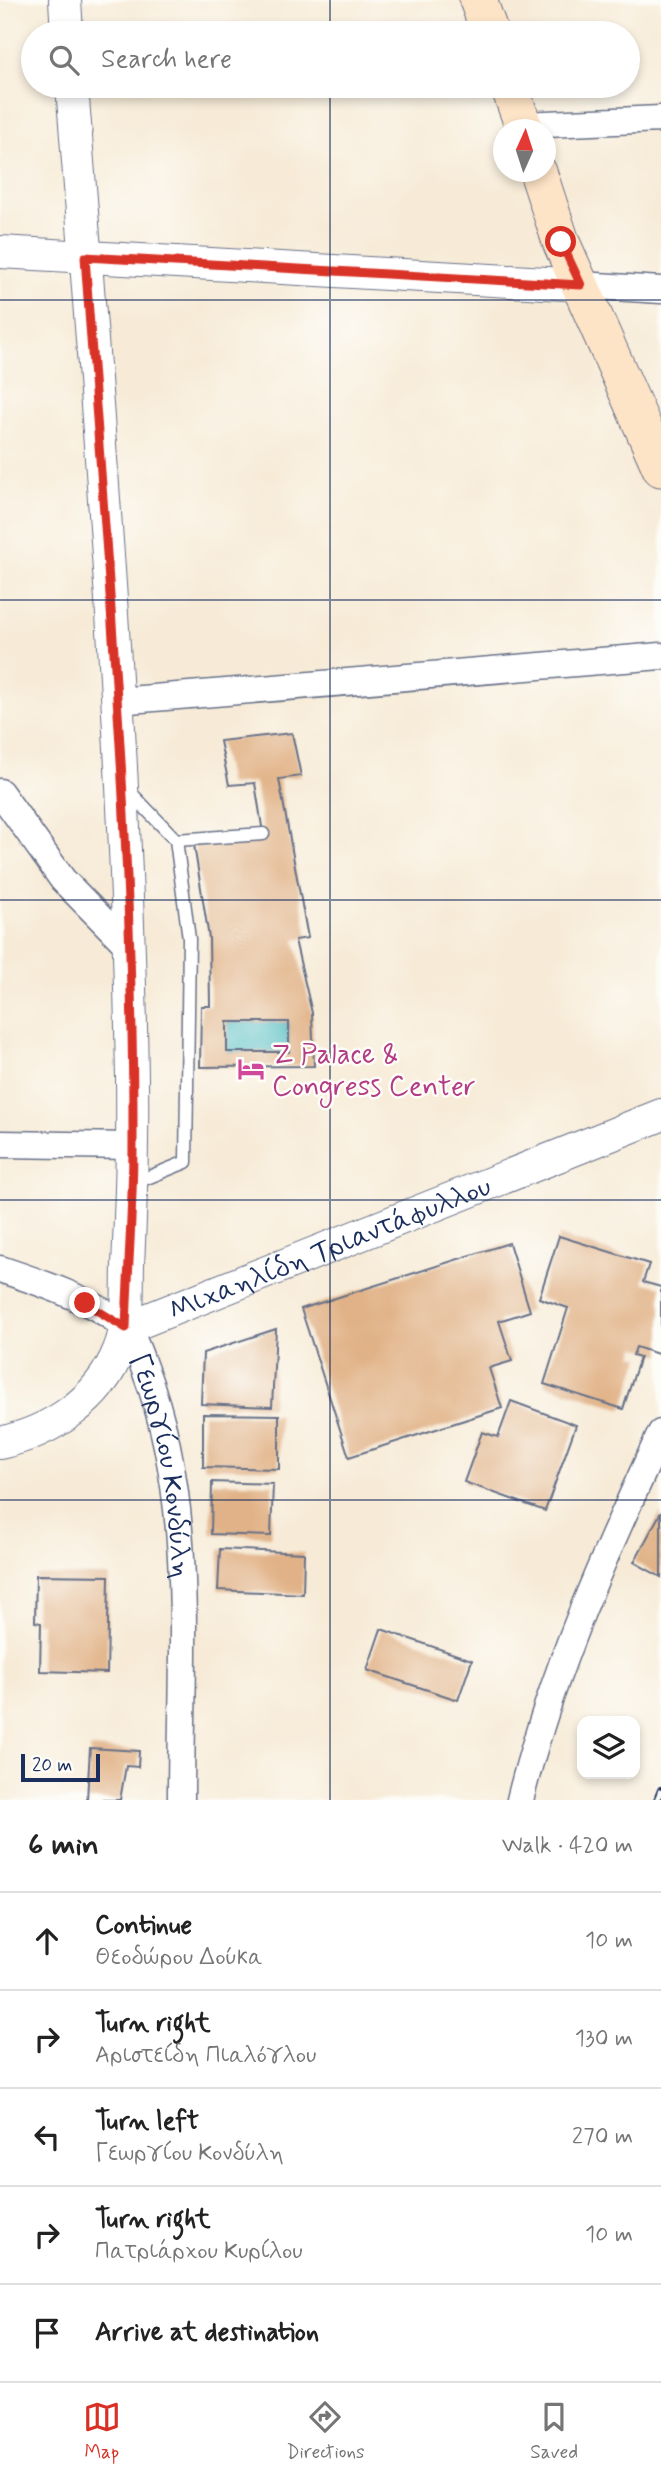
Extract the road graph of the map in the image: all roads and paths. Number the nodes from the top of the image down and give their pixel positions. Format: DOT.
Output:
graph roads {
  1 [pos="65,0"];
  2 [pos="478,0"];
  3 [pos="66,21"];
  4 [pos="486,21"];
  5 [pos="73,98"];
  6 [pos="513,98"];
  7 [pos="521,119"];
  8 [pos="661,119"];
  9 [pos="556,125"];
  10 [pos="541,182"];
  11 [pos="0,252"];
  12 [pos="85,257"];
  13 [pos="581,285"];
  14 [pos="661,290"];
  15 [pos="661,468"];
  16 [pos="661,656"];
  17 [pos="117,701"];
  18 [pos="123,784"];
  19 [pos="0,792"];
  20 [pos="263,834"];
  21 [pos="176,840"];
  22 [pos="130,947"];
  23 [pos="661,1115"];
  24 [pos="0,1144"];
  25 [pos="133,1146"];
  26 [pos="132,1185"];
  27 [pos="0,1269"];
  28 [pos="126,1328"];
  29 [pos="661,1433"];
  30 [pos="0,1443"];
  31 [pos="181,1800"];
  32 [pos="520,1800"];
  1 -- 3 [label="street"];
  2 -- 4 [label="main road"];
  5 -- 12 [label="street, Γεωργίου Κονδύλη"];
  6 -- 7 [label="main road"];
  8 -- 9 [label="street"];
  10 -- 13 [label="main road"];
  11 -- 12 [label="street"];
  12 -- 13 [label="street"];
  12 -- 17 [label="street, Γεωργίου Κονδύλη"];
  13 -- 14 [label="street"];
  13 -- 15 [label="main road"];
  16 -- 17 [label="street"];
  17 -- 18 [label="street, Γεωργίου Κονδύλη"];
  18 -- 21 [label="lane"];
  18 -- 22 [label="street, Γεωργίου Κονδύλη"];
  19 -- 22 [label="street"];
  20 -- 21 [label="lane"];
  21 -- 26 [label="lane"];
  22 -- 25 [label="street, Γεωργίου Κονδύλη"];
  23 -- 28 [label="street, Μιχαηλίδη Τριαντάφυλλου"];
  24 -- 25 [label="street"];
  25 -- 26 [label="street, Γεωργίου Κονδύλη"];
  26 -- 28 [label="street, Γεωργίου Κονδύλη"];
  27 -- 28 [label="street"];
  28 -- 30 [label="street"];
  28 -- 31 [label="street, Γεωργίου Κονδύλη"];
  29 -- 32 [label="street"];
}
